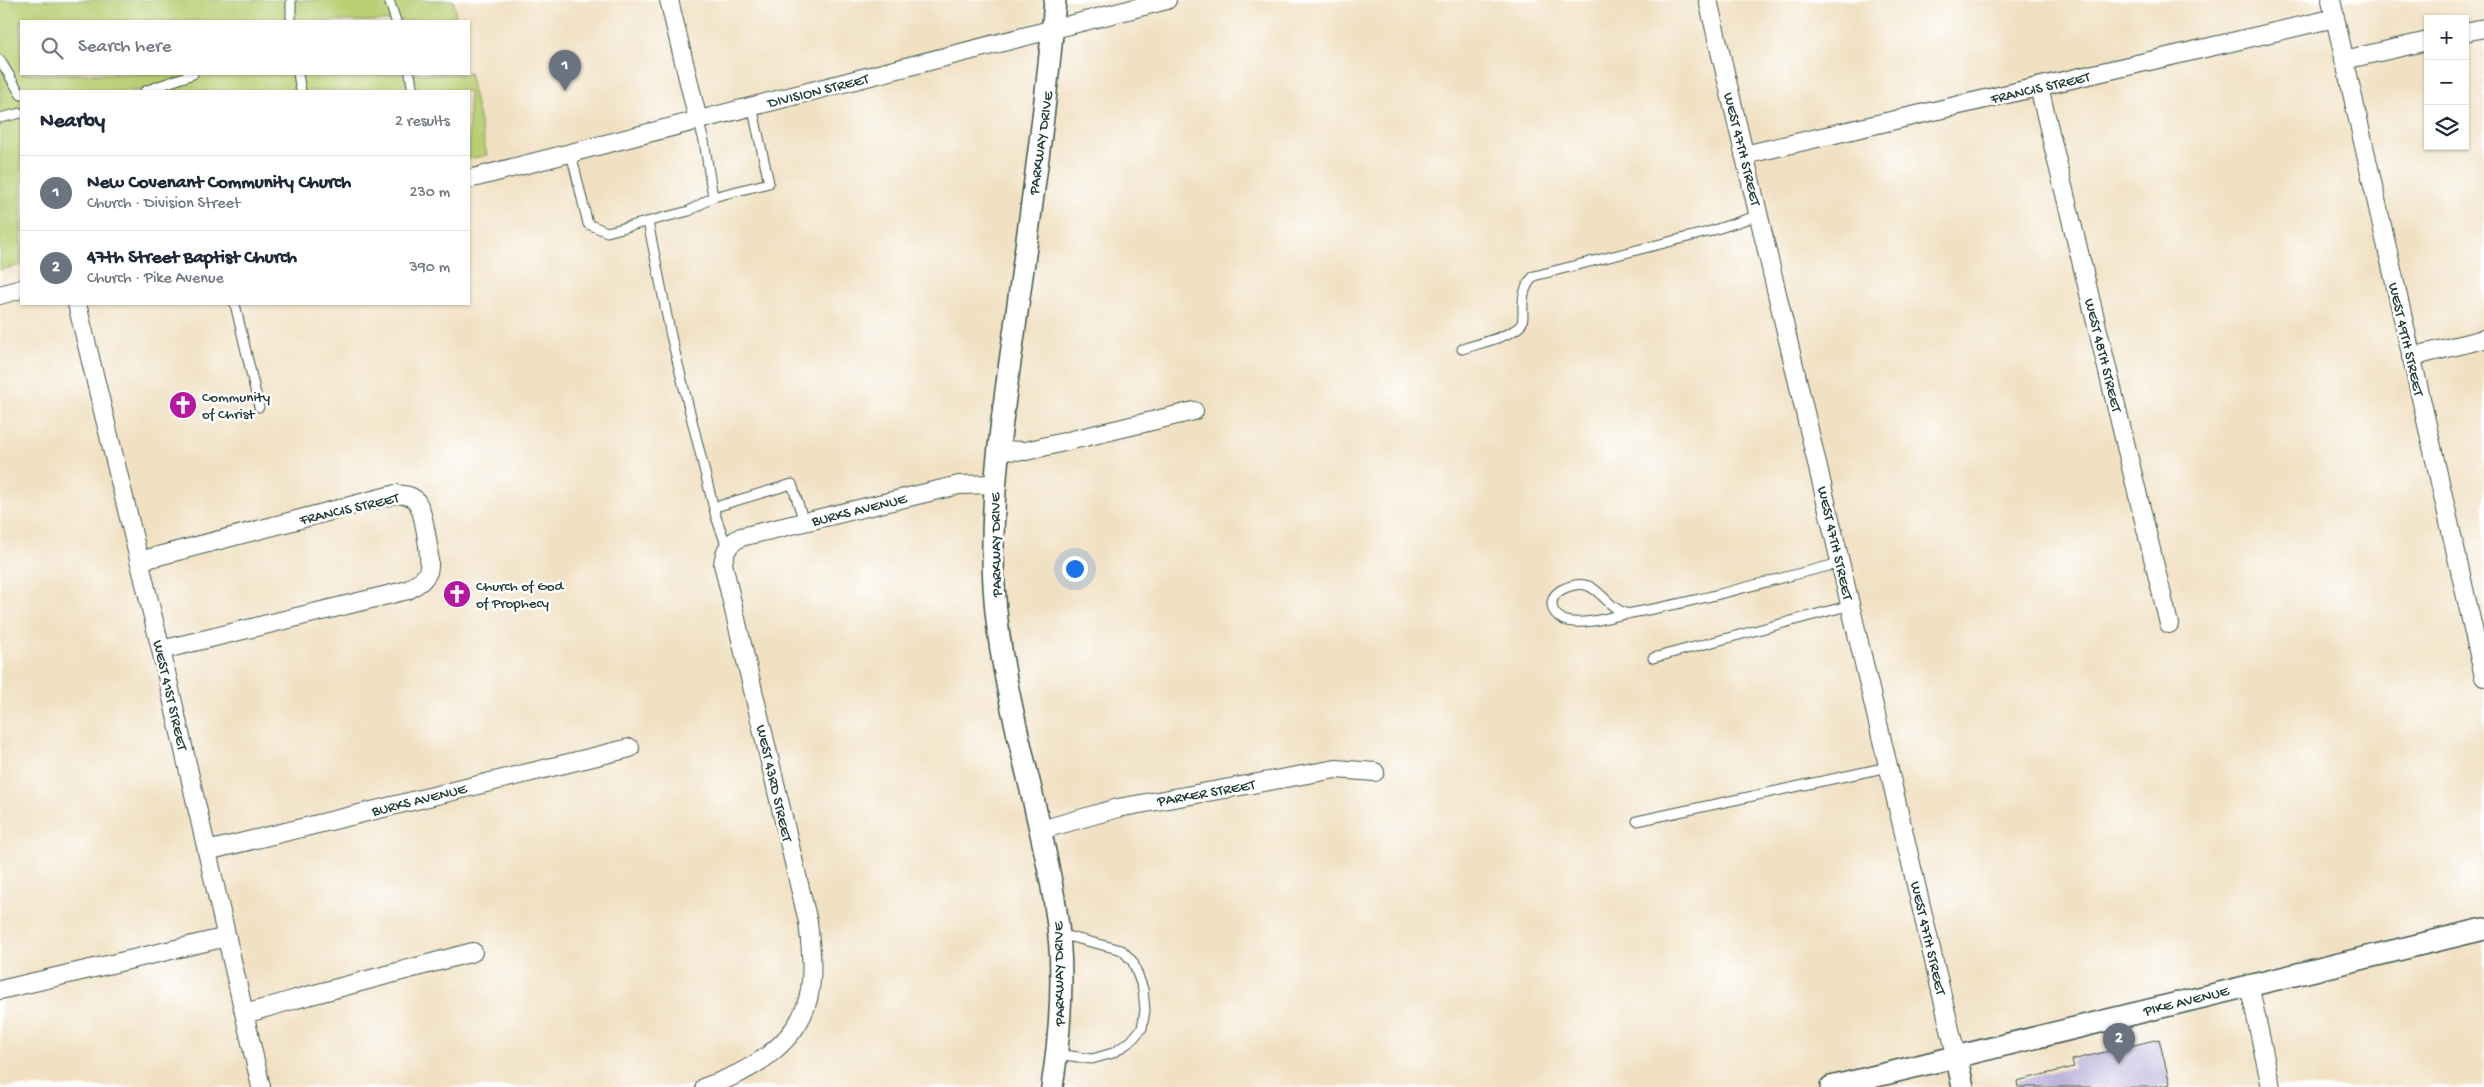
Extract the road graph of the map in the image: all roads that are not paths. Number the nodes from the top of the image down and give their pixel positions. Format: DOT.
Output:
graph roads {
  1 [pos="291,0"];
  2 [pos="389,0"];
  3 [pos="669,0"];
  4 [pos="1055,0"];
  5 [pos="1167,0"];
  6 [pos="1708,0"];
  7 [pos="2331,0"];
  8 [pos="2335,18"];
  9 [pos="290,20"];
  10 [pos="396,20"];
  11 [pos="2484,28"];
  12 [pos="1053,30"];
  13 [pos="2469,31"];
  14 [pos="2424,42"];
  15 [pos="0,60"];
  16 [pos="2344,60"];
  17 [pos="190,75"];
  18 [pos="298,75"];
  19 [pos="410,75"];
  20 [pos="2039,87"];
  21 [pos="148,90"];
  22 [pos="301,90"];
  23 [pos="413,90"];
  24 [pos="20,93"];
  25 [pos="752,106"];
  26 [pos="20,113"];
  27 [pos="0,118"];
  28 [pos="698,120"];
  29 [pos="571,152"];
  30 [pos="1744,155"];
  31 [pos="470,179"];
  32 [pos="712,197"];
  33 [pos="1759,215"];
  34 [pos="648,222"];
  35 [pos="20,289"];
  36 [pos="0,295"];
  37 [pos="77,305"];
  38 [pos="235,305"];
  39 [pos="2484,338"];
  40 [pos="1462,349"];
  41 [pos="2411,357"];
  42 [pos="259,407"];
  43 [pos="1194,411"];
  44 [pos="998,450"];
  45 [pos="994,484"];
  46 [pos="715,507"];
  47 [pos="804,522"];
  48 [pos="727,547"];
  49 [pos="139,561"];
  50 [pos="1841,563"];
  51 [pos="1851,604"];
  52 [pos="1628,614"];
  53 [pos="2168,624"];
  54 [pos="2480,643"];
  55 [pos="161,650"];
  56 [pos="1653,658"];
  57 [pos="2484,677"];
  58 [pos="630,748"];
  59 [pos="1888,767"];
  60 [pos="1375,772"];
  61 [pos="1637,821"];
  62 [pos="1040,830"];
  63 [pos="207,851"];
  64 [pos="2484,929"];
  65 [pos="1058,934"];
  66 [pos="227,937"];
  67 [pos="473,952"];
  68 [pos="2249,984"];
  69 [pos="0,990"];
  70 [pos="245,1014"];
  71 [pos="1057,1054"];
  72 [pos="1956,1055"];
  73 [pos="261,1087"];
  74 [pos="705,1087"];
  75 [pos="1052,1087"];
  76 [pos="1831,1087"];
  77 [pos="1963,1087"];
  78 [pos="2271,1087"];
  1 -- 9 [label="lane"];
  2 -- 10 [label="lane"];
  3 -- 28 [label="street"];
  4 -- 12 [label="street, PARKWAY DRIVE"];
  5 -- 12 [label="street, DIVISION STREET"];
  6 -- 30 [label="street, WEST 47TH STREET"];
  7 -- 8 [label="street, WEST 49TH STREET"];
  8 -- 16 [label="street, WEST 49TH STREET"];
  8 -- 20 [label="street, FRANCIS STREET"];
  11 -- 13 [label="street"];
  12 -- 25 [label="street, DIVISION STREET"];
  12 -- 44 [label="street, PARKWAY DRIVE"];
  14 -- 16 [label="street"];
  15 -- 24 [label="lane"];
  16 -- 41 [label="street, WEST 49TH STREET"];
  17 -- 21 [label="lane"];
  18 -- 22 [label="lane"];
  19 -- 23 [label="lane"];
  20 -- 30 [label="street, FRANCIS STREET"];
  20 -- 53 [label="street, WEST 48TH STREET"];
  25 -- 28 [label="street, DIVISION STREET"];
  25 -- 32 [label="lane"];
  26 -- 27 [label="lane"];
  28 -- 29 [label="street, DIVISION STREET"];
  28 -- 32 [label="lane"];
  29 -- 31 [label="street, DIVISION STREET"];
  29 -- 34 [label="lane"];
  30 -- 33 [label="street, WEST 47TH STREET"];
  32 -- 34 [label="lane"];
  33 -- 40 [label="lane"];
  33 -- 50 [label="street, WEST 47TH STREET"];
  34 -- 46 [label="lane"];
  35 -- 36 [label="street"];
  37 -- 49 [label="street, WEST 41ST STREET"];
  38 -- 42 [label="lane"];
  39 -- 41 [label="street"];
  41 -- 54 [label="street, WEST 49TH STREET"];
  43 -- 44 [label="street"];
  44 -- 45 [label="street, PARKWAY DRIVE"];
  45 -- 47 [label="street, BURKS AVENUE"];
  45 -- 62 [label="street, PARKWAY DRIVE"];
  46 -- 47 [label="lane"];
  46 -- 48 [label="lane"];
  47 -- 48 [label="street, BURKS AVENUE"];
  48 -- 74 [label="street, WEST 43RD STREET"];
  49 -- 55 [label="street, WEST 41ST STREET"];
  49 -- 55 [label="street, FRANCIS STREET"];
  50 -- 51 [label="street, WEST 47TH STREET"];
  50 -- 52 [label="lane"];
  51 -- 56 [label="lane"];
  51 -- 59 [label="street, WEST 47TH STREET"];
  52 -- 52 [label="lane"];
  54 -- 57 [label="street, WEST 49TH STREET"];
  55 -- 63 [label="street, WEST 41ST STREET"];
  58 -- 63 [label="street, BURKS AVENUE"];
  59 -- 61 [label="lane"];
  59 -- 72 [label="street, WEST 47TH STREET"];
  60 -- 62 [label="street, PARKER STREET"];
  62 -- 65 [label="street, PARKWAY DRIVE"];
  63 -- 66 [label="street, WEST 41ST STREET"];
  64 -- 68 [label="street, PIKE AVENUE"];
  65 -- 71 [label="street, PARKWAY DRIVE"];
  65 -- 71 [label="lane"];
  66 -- 69 [label="street"];
  66 -- 70 [label="street, WEST 41ST STREET"];
  67 -- 70 [label="street"];
  68 -- 72 [label="street, PIKE AVENUE"];
  68 -- 78 [label="street"];
  70 -- 73 [label="street, WEST 41ST STREET"];
  71 -- 75 [label="street, PARKWAY DRIVE"];
  72 -- 76 [label="street, PIKE AVENUE"];
  72 -- 77 [label="street, WEST 47TH STREET"];
}
